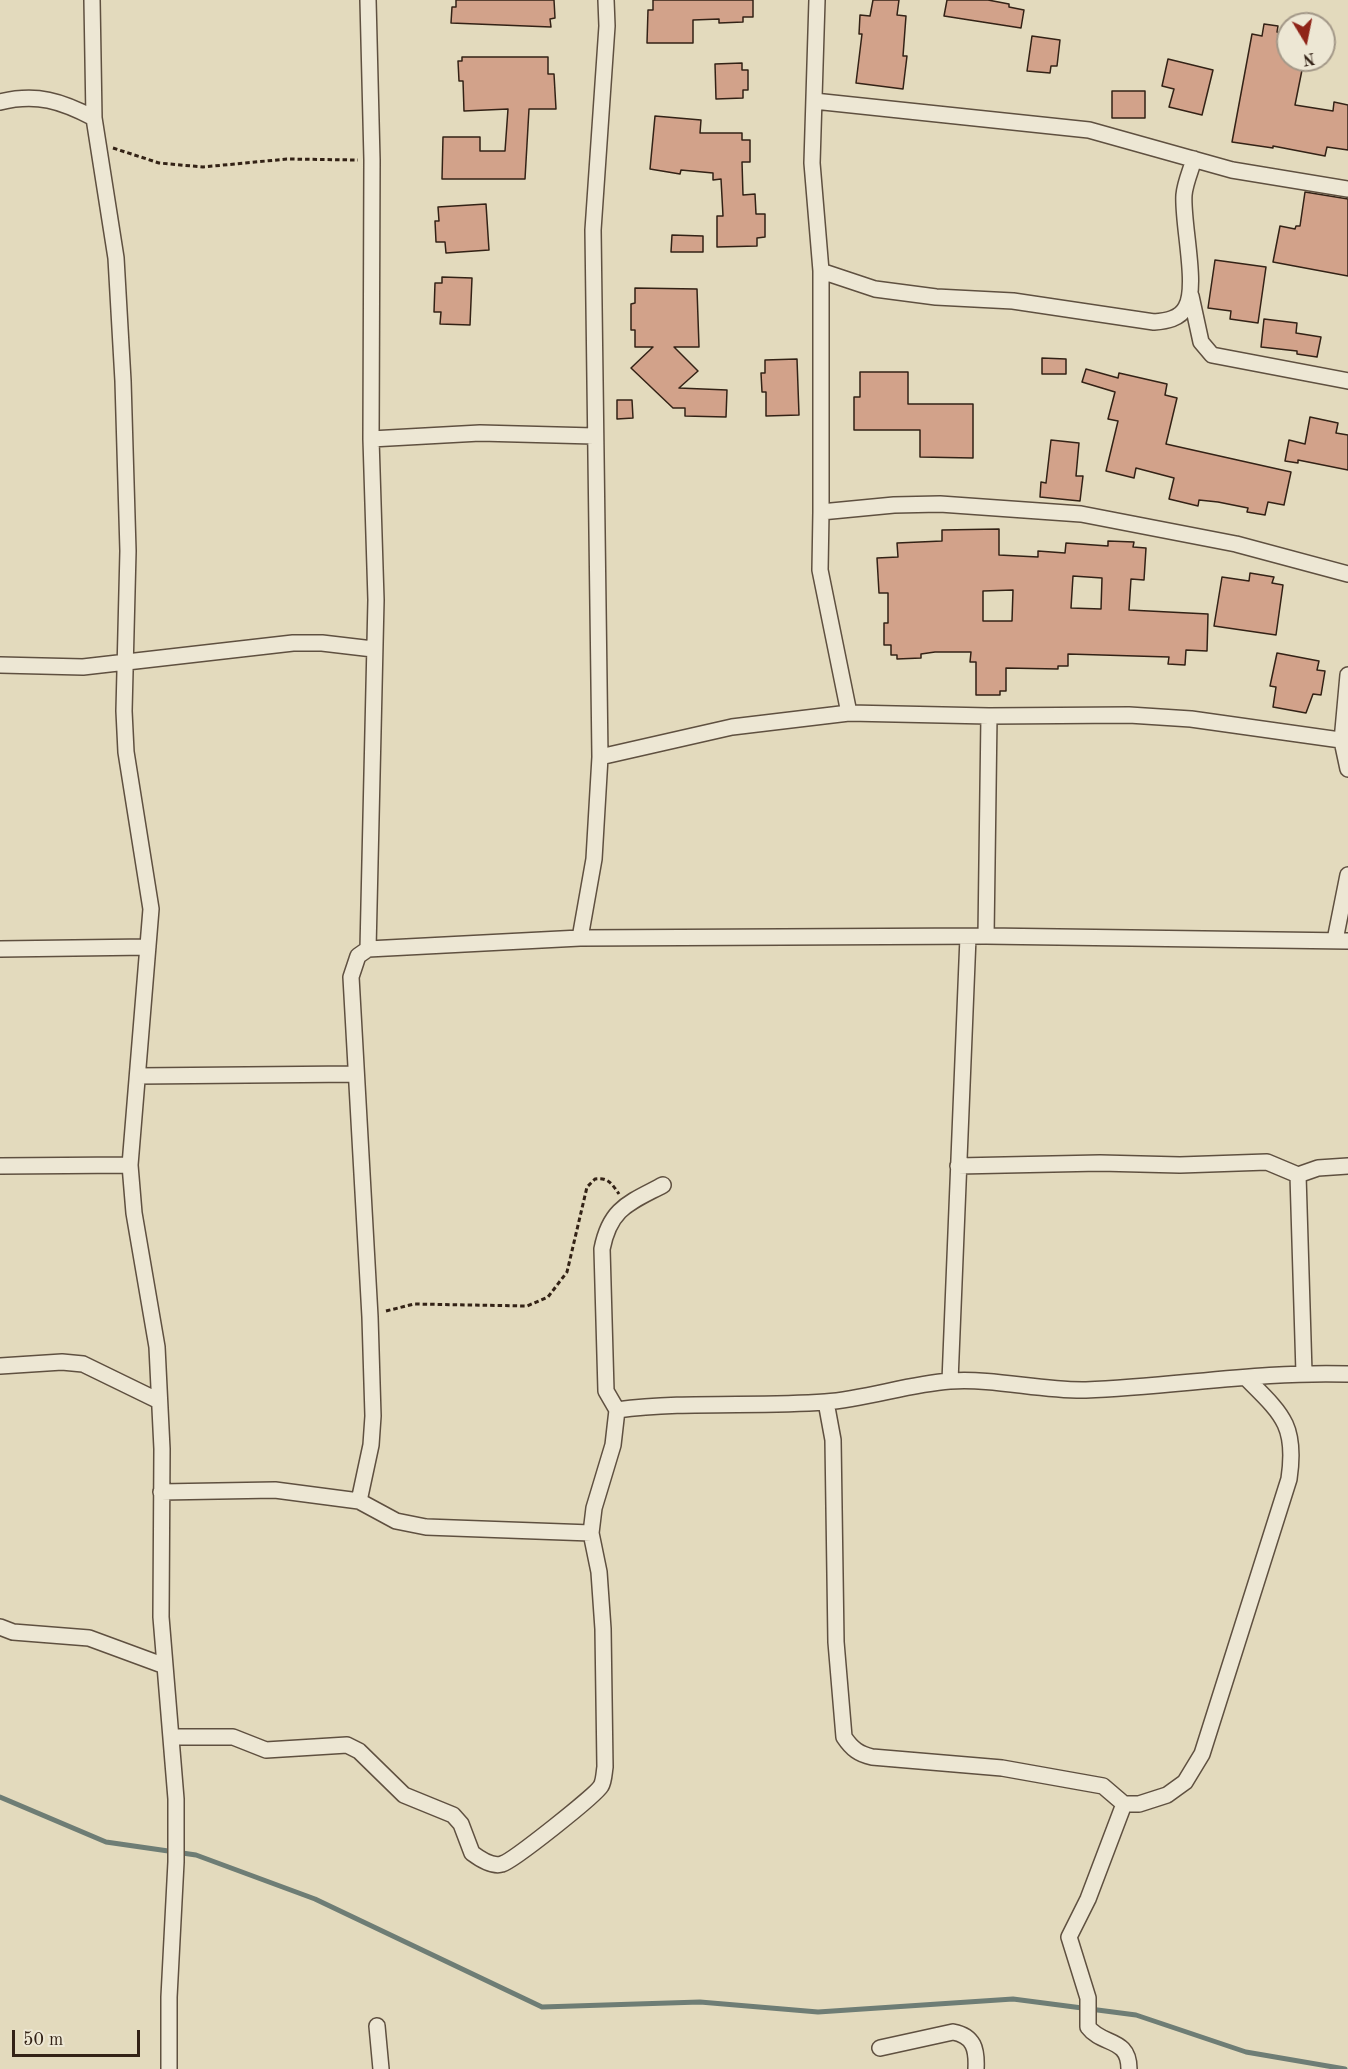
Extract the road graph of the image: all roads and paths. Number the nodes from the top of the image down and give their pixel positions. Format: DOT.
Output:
graph roads {
  1 [pos="92,0"];
  2 [pos="368,0"];
  3 [pos="606,0"];
  4 [pos="818,0"];
  5 [pos="814,101"];
  6 [pos="0,102"];
  7 [pos="94,118"];
  8 [pos="98,143"];
  9 [pos="1194,159"];
  10 [pos="372,160"];
  11 [pos="1348,189"];
  12 [pos="821,271"];
  13 [pos="1190,290"];
  14 [pos="1348,381"];
  15 [pos="594,436"];
  16 [pos="371,439"];
  17 [pos="820,512"];
  18 [pos="1348,574"];
  19 [pos="373,649"];
  20 [pos="125,661"];
  21 [pos="0,665"];
  22 [pos="1348,675"];
  23 [pos="849,713"];
  24 [pos="989,716"];
  25 [pos="1345,741"];
  26 [pos="600,757"];
  27 [pos="1348,769"];
  28 [pos="1348,875"];
  29 [pos="986,936"];
  30 [pos="968,937"];
  31 [pos="580,938"];
  32 [pos="1341,941"];
  33 [pos="148,947"];
  34 [pos="0,949"];
  35 [pos="368,949"];
  36 [pos="356,1074"];
  37 [pos="138,1076"];
  38 [pos="0,1166"];
  39 [pos="130,1166"];
  40 [pos="958,1166"];
  41 [pos="1348,1166"];
  42 [pos="1298,1175"];
  43 [pos="663,1185"];
  44 [pos="626,1205"];
  45 [pos="370,1317"];
  46 [pos="0,1366"];
  47 [pos="1304,1373"];
  48 [pos="1348,1374"];
  49 [pos="1246,1378"];
  50 [pos="950,1381"];
  51 [pos="159,1401"];
  52 [pos="826,1402"];
  53 [pos="617,1410"];
  54 [pos="161,1492"];
  55 [pos="359,1501"];
  56 [pos="591,1533"];
  57 [pos="0,1627"];
  58 [pos="165,1666"];
  59 [pos="171,1737"];
  60 [pos="1124,1804"];
  61 [pos="377,2026"];
  62 [pos="880,2048"];
  63 [pos="169,2069"];
  64 [pos="381,2069"];
  65 [pos="976,2069"];
  66 [pos="1129,2069"];
  1 -- 7 [label="street"];
  2 -- 10 [label="street"];
  3 -- 15 [label="street"];
  4 -- 5 [label="street"];
  5 -- 9 [label="street"];
  5 -- 12 [label="street"];
  6 -- 7 [label="street"];
  7 -- 8 [label="street"];
  8 -- 10 [label="path"];
  8 -- 20 [label="street"];
  9 -- 11 [label="street"];
  9 -- 13 [label="street"];
  10 -- 16 [label="street"];
  12 -- 13 [label="street"];
  12 -- 17 [label="street"];
  13 -- 14 [label="street"];
  15 -- 16 [label="street"];
  15 -- 26 [label="street"];
  16 -- 19 [label="street"];
  17 -- 18 [label="street"];
  17 -- 23 [label="street"];
  19 -- 20 [label="street"];
  19 -- 35 [label="street"];
  20 -- 21 [label="street"];
  20 -- 33 [label="street"];
  22 -- 25 [label="street"];
  23 -- 24 [label="street"];
  23 -- 26 [label="street"];
  24 -- 25 [label="street"];
  24 -- 29 [label="street"];
  25 -- 27 [label="street"];
  26 -- 31 [label="street"];
  28 -- 32 [label="street"];
  29 -- 30 [label="street"];
  29 -- 32 [label="street"];
  30 -- 31 [label="street"];
  30 -- 40 [label="street"];
  31 -- 35 [label="street"];
  33 -- 34 [label="street"];
  33 -- 37 [label="street"];
  35 -- 36 [label="street"];
  36 -- 37 [label="street"];
  36 -- 45 [label="street"];
  37 -- 39 [label="street"];
  38 -- 39 [label="street"];
  39 -- 51 [label="street"];
  40 -- 42 [label="street"];
  40 -- 50 [label="street"];
  41 -- 42 [label="street"];
  42 -- 47 [label="street"];
  43 -- 44 [label="street"];
  44 -- 45 [label="path"];
  44 -- 53 [label="street"];
  45 -- 55 [label="street"];
  46 -- 51 [label="street"];
  47 -- 48 [label="street"];
  47 -- 49 [label="street"];
  49 -- 50 [label="street"];
  49 -- 60 [label="street"];
  50 -- 52 [label="street"];
  51 -- 54 [label="street"];
  52 -- 53 [label="street"];
  52 -- 60 [label="street"];
  53 -- 56 [label="street"];
  54 -- 55 [label="street"];
  54 -- 58 [label="street"];
  55 -- 56 [label="street"];
  56 -- 59 [label="street"];
  57 -- 58 [label="street"];
  58 -- 59 [label="street"];
  59 -- 63 [label="street"];
  60 -- 66 [label="street"];
  61 -- 64 [label="street"];
  62 -- 65 [label="street"];
}
